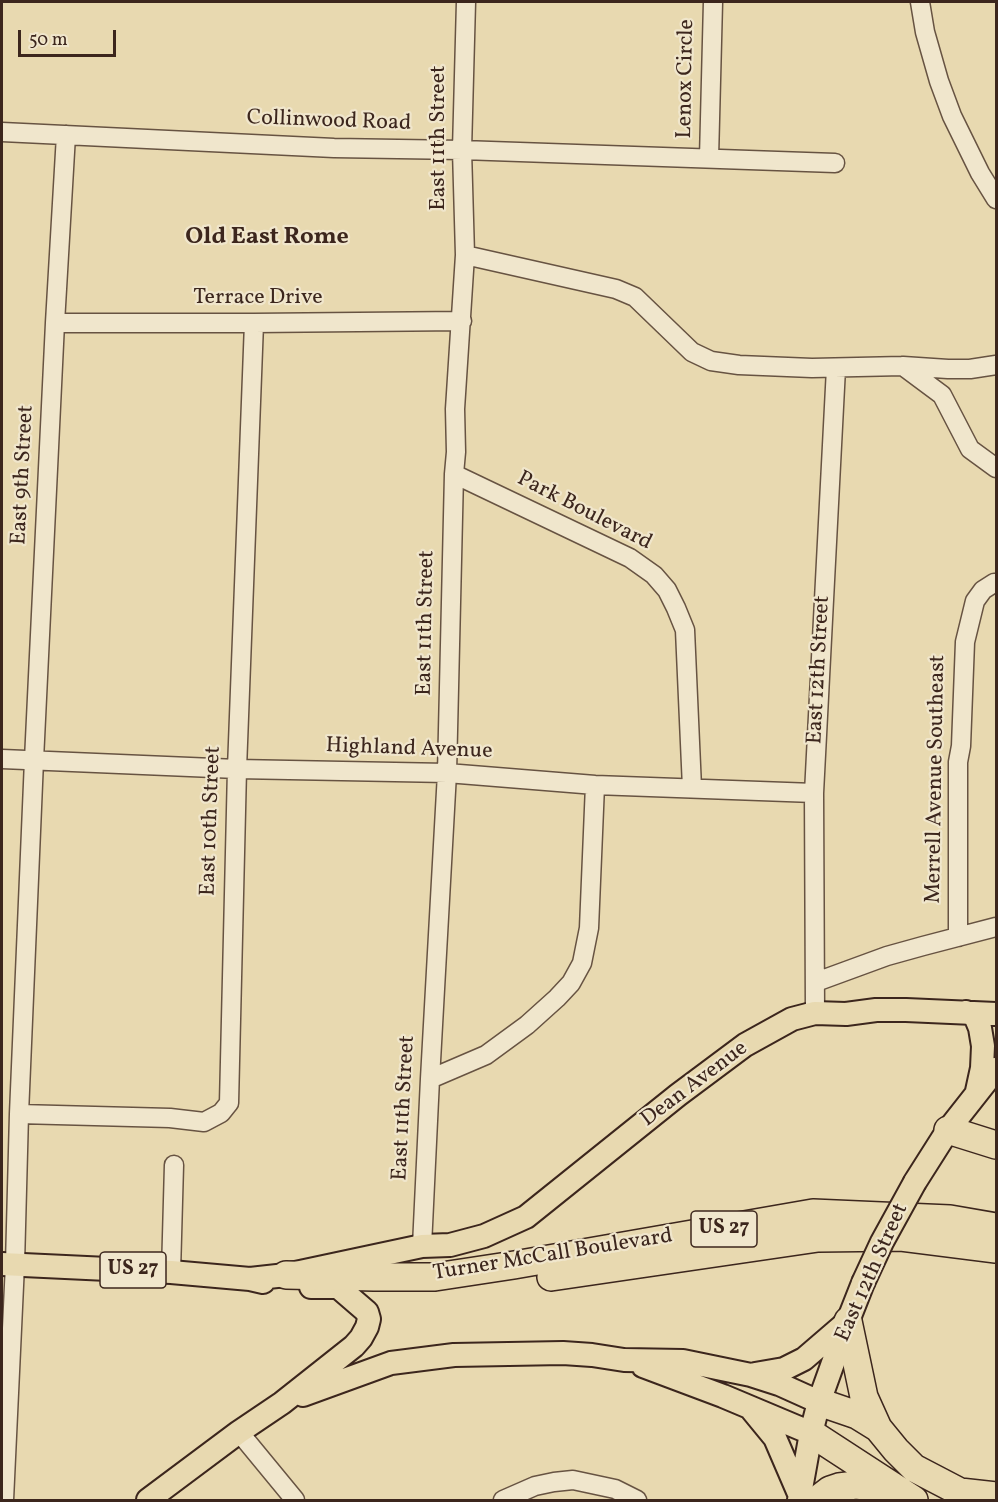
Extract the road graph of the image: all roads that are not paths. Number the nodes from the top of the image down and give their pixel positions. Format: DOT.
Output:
graph roads {
  1 [pos="466,2"];
  2 [pos="713,2"];
  3 [pos="920,2"];
  4 [pos="2,132"];
  5 [pos="66,135"];
  6 [pos="462,150"];
  7 [pos="709,158"];
  8 [pos="835,163"];
  9 [pos="996,199"];
  10 [pos="465,255"];
  11 [pos="462,321"];
  12 [pos="55,323"];
  13 [pos="254,323"];
  14 [pos="996,365"];
  15 [pos="903,366"];
  16 [pos="836,368"];
  17 [pos="996,468"];
  18 [pos="454,474"];
  19 [pos="990,587"];
  20 [pos="2,759"];
  21 [pos="34,760"];
  22 [pos="237,769"];
  23 [pos="447,773"];
  24 [pos="595,785"];
  25 [pos="692,788"];
  26 [pos="814,793"];
  27 [pos="996,927"];
  28 [pos="958,937"];
  29 [pos="816,982"];
  30 [pos="815,1012"];
  31 [pos="966,1012"];
  32 [pos="996,1014"];
  33 [pos="996,1069"];
  34 [pos="430,1079"];
  35 [pos="977,1093"];
  36 [pos="19,1114"];
  37 [pos="948,1130"];
  38 [pos="996,1145"];
  39 [pos="174,1165"];
  40 [pos="996,1227"];
  41 [pos="901,1237"];
  42 [pos="422,1246"];
  43 [pos="996,1249"];
  44 [pos="8,1264"];
  45 [pos="996,1268"];
  46 [pos="171,1272"];
  47 [pos="286,1275"];
  48 [pos="250,1279"];
  49 [pos="338,1287"];
  50 [pos="848,1321"];
  51 [pos="624,1360"];
  52 [pos="751,1375"];
  53 [pos="819,1402"];
  54 [pos="282,1403"];
  55 [pos="749,1407"];
  56 [pos="878,1428"];
  57 [pos="238,1432"];
  58 [pos="811,1433"];
  59 [pos="905,1495"];
  60 [pos="996,1496"];
  61 [pos="806,1499"];
  62 [pos="4,1500"];
  63 [pos="148,1500"];
  64 [pos="295,1500"];
  65 [pos="503,1500"];
  66 [pos="637,1500"];
  1 -- 6 [label="street, East 11th Street"];
  2 -- 7 [label="street, Lenox Circle"];
  3 -- 9 [label="street"];
  4 -- 5 [label="street, Collinwood Road"];
  5 -- 6 [label="street, Collinwood Road"];
  5 -- 12 [label="street, East 9th Street"];
  6 -- 7 [label="street, Collinwood Road"];
  6 -- 10 [label="street, East 11th Street"];
  7 -- 8 [label="street, Collinwood Road"];
  10 -- 11 [label="street, East 11th Street"];
  10 -- 16 [label="street"];
  11 -- 13 [label="street, Terrace Drive"];
  11 -- 18 [label="street, East 11th Street"];
  12 -- 13 [label="street, Terrace Drive"];
  12 -- 21 [label="street, East 9th Street"];
  13 -- 22 [label="street, East 10th Street"];
  14 -- 15 [label="street"];
  15 -- 16 [label="street"];
  15 -- 17 [label="street"];
  16 -- 26 [label="street, East 12th Street"];
  18 -- 23 [label="street, East 11th Street"];
  18 -- 25 [label="street, Park Boulevard"];
  19 -- 28 [label="street, Merrell Avenue Southeast"];
  20 -- 21 [label="street, Highland Avenue"];
  21 -- 22 [label="street, Highland Avenue"];
  21 -- 36 [label="street, East 9th Street"];
  22 -- 23 [label="street, Highland Avenue"];
  22 -- 36 [label="street, East 10th Street"];
  23 -- 24 [label="street, Highland Avenue"];
  23 -- 34 [label="street, East 11th Street"];
  24 -- 25 [label="street, Highland Avenue"];
  24 -- 34 [label="street"];
  25 -- 26 [label="street, Highland Avenue"];
  26 -- 29 [label="street, East 12th Street"];
  27 -- 28 [label="street"];
  28 -- 29 [label="street"];
  29 -- 30 [label="street, East 12th Street"];
  30 -- 31 [label="main road, Dean Avenue"];
  30 -- 42 [label="main road, Dean Avenue"];
  31 -- 32 [label="main road, Dean Avenue"];
  31 -- 35 [label="main road"];
  33 -- 35 [label="main road, East 12th Street"];
  34 -- 42 [label="street, East 11th Street"];
  35 -- 37 [label="main road, East 12th Street"];
  36 -- 44 [label="street, East 9th Street"];
  37 -- 38 [label="highway"];
  37 -- 50 [label="main road, East 12th Street, bridge"];
  39 -- 46 [label="street"];
  40 -- 47 [label="highway, Turner McCall Boulevard / US 27"];
  41 -- 43 [label="highway, Turner McCall Boulevard / US 27"];
  41 -- 45 [label="highway"];
  41 -- 49 [label="highway, Turner McCall Boulevard / US 27"];
  42 -- 47 [label="main road, Dean Avenue"];
  44 -- 46 [label="main road, Turner McCall Boulevard / US 27"];
  44 -- 62 [label="street, East 9th Street"];
  46 -- 48 [label="main road, Turner McCall Boulevard / US 27"];
  47 -- 48 [label="main road, Turner McCall Boulevard / US 27"];
  48 -- 49 [label="main road, Turner McCall Boulevard / US 27"];
  49 -- 54 [label="main road"];
  50 -- 52 [label="main road"];
  50 -- 53 [label="main road, East 12th Street"];
  50 -- 56 [label="highway"];
  51 -- 52 [label="main road"];
  51 -- 54 [label="main road"];
  51 -- 55 [label="main road"];
  52 -- 53 [label="main road"];
  53 -- 56 [label="highway"];
  53 -- 58 [label="main road, East 12th Street"];
  54 -- 57 [label="main road"];
  55 -- 58 [label="main road"];
  55 -- 61 [label="main road"];
  56 -- 60 [label="highway"];
  57 -- 63 [label="main road"];
  57 -- 64 [label="street"];
  58 -- 59 [label="highway"];
  58 -- 61 [label="main road, East 12th Street"];
  59 -- 61 [label="highway"];
  65 -- 66 [label="street"];
}
